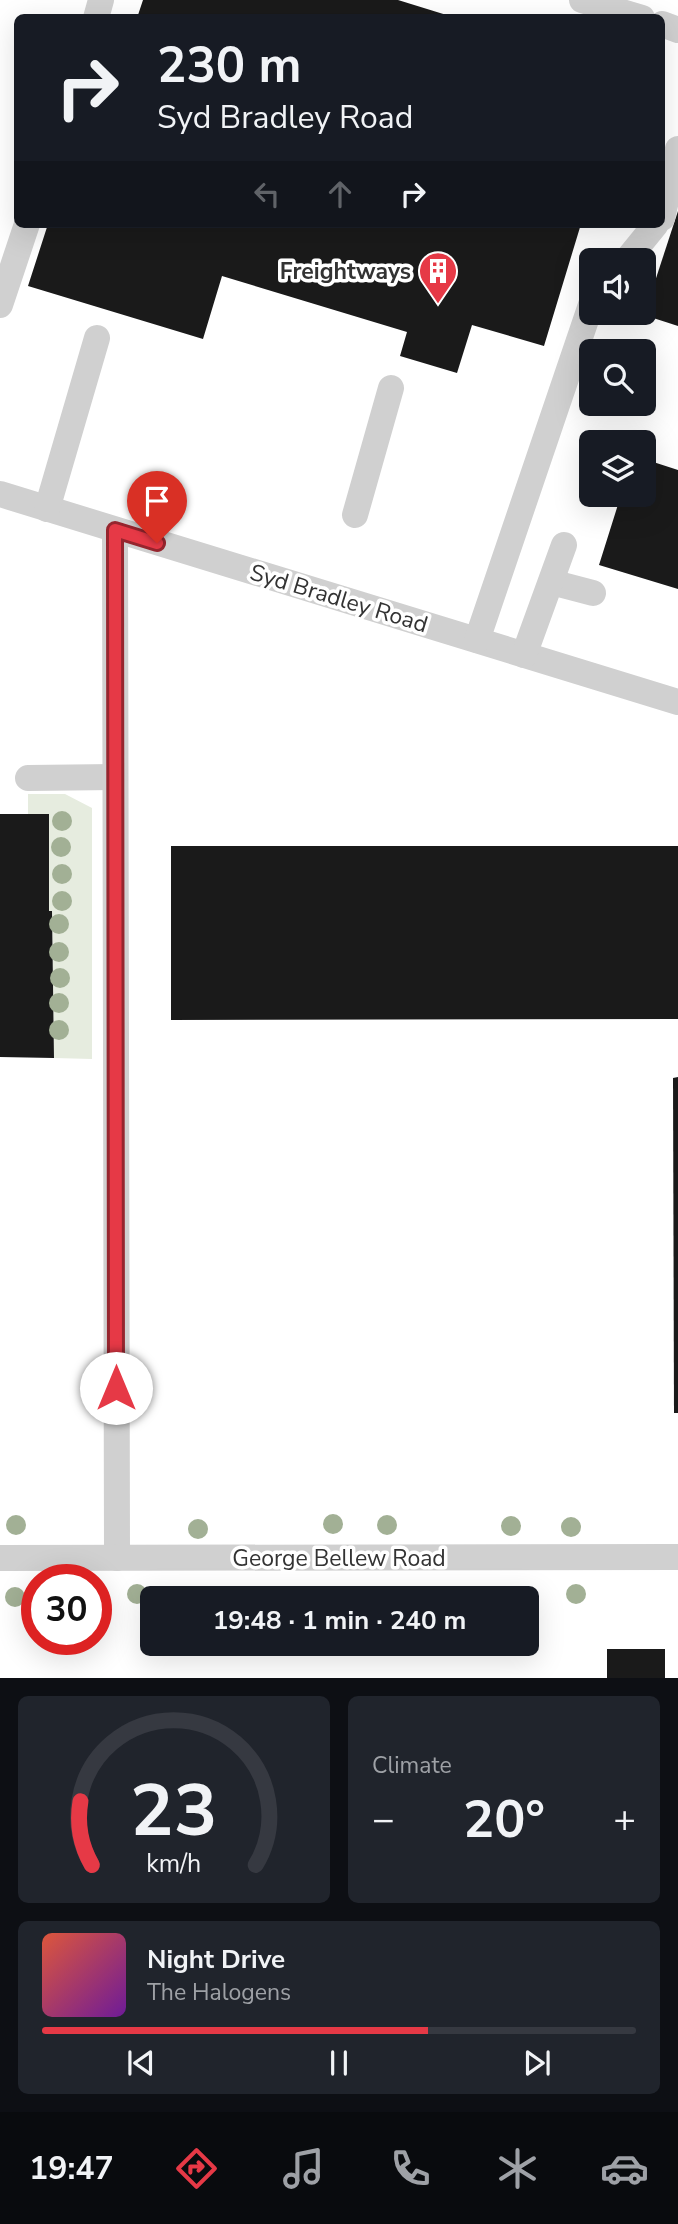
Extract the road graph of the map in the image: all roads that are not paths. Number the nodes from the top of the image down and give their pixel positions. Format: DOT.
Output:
graph roads {
  1 [pos="582,0"];
  2 [pos="629,14"];
  3 [pos="678,149"];
  4 [pos="665,205"];
  5 [pos="26,228"];
  6 [pos="653,228"];
  7 [pos="637,248"];
  8 [pos="0,305"];
  9 [pos="584,325"];
  10 [pos="97,338"];
  11 [pos="391,388"];
  12 [pos="0,494"];
  13 [pos="47,509"];
  14 [pos="355,515"];
  15 [pos="115,530"];
  16 [pos="564,545"];
  17 [pos="551,582"];
  18 [pos="593,593"];
  19 [pos="477,640"];
  20 [pos="524,655"];
  21 [pos="678,702"];
  22 [pos="116,777"];
  23 [pos="28,778"];
  24 [pos="678,1557"];
  25 [pos="0,1558"];
  26 [pos="117,1558"];
  1 -- 2 [label="street"];
  3 -- 4 [label="street"];
  5 -- 8 [label="street"];
  6 -- 7 [label="street"];
  9 -- 19 [label="street"];
  10 -- 13 [label="street"];
  11 -- 14 [label="street"];
  12 -- 13 [label="street, Syd Bradley Road"];
  13 -- 15 [label="street, Syd Bradley Road"];
  15 -- 19 [label="street, Syd Bradley Road"];
  15 -- 22 [label="street"];
  16 -- 17 [label="street"];
  17 -- 18 [label="street"];
  17 -- 20 [label="street"];
  19 -- 20 [label="street, Syd Bradley Road"];
  20 -- 21 [label="street, Syd Bradley Road"];
  22 -- 23 [label="street"];
  22 -- 26 [label="street"];
  24 -- 26 [label="street, George Bellew Road"];
  25 -- 26 [label="street, George Bellew Road"];
}
